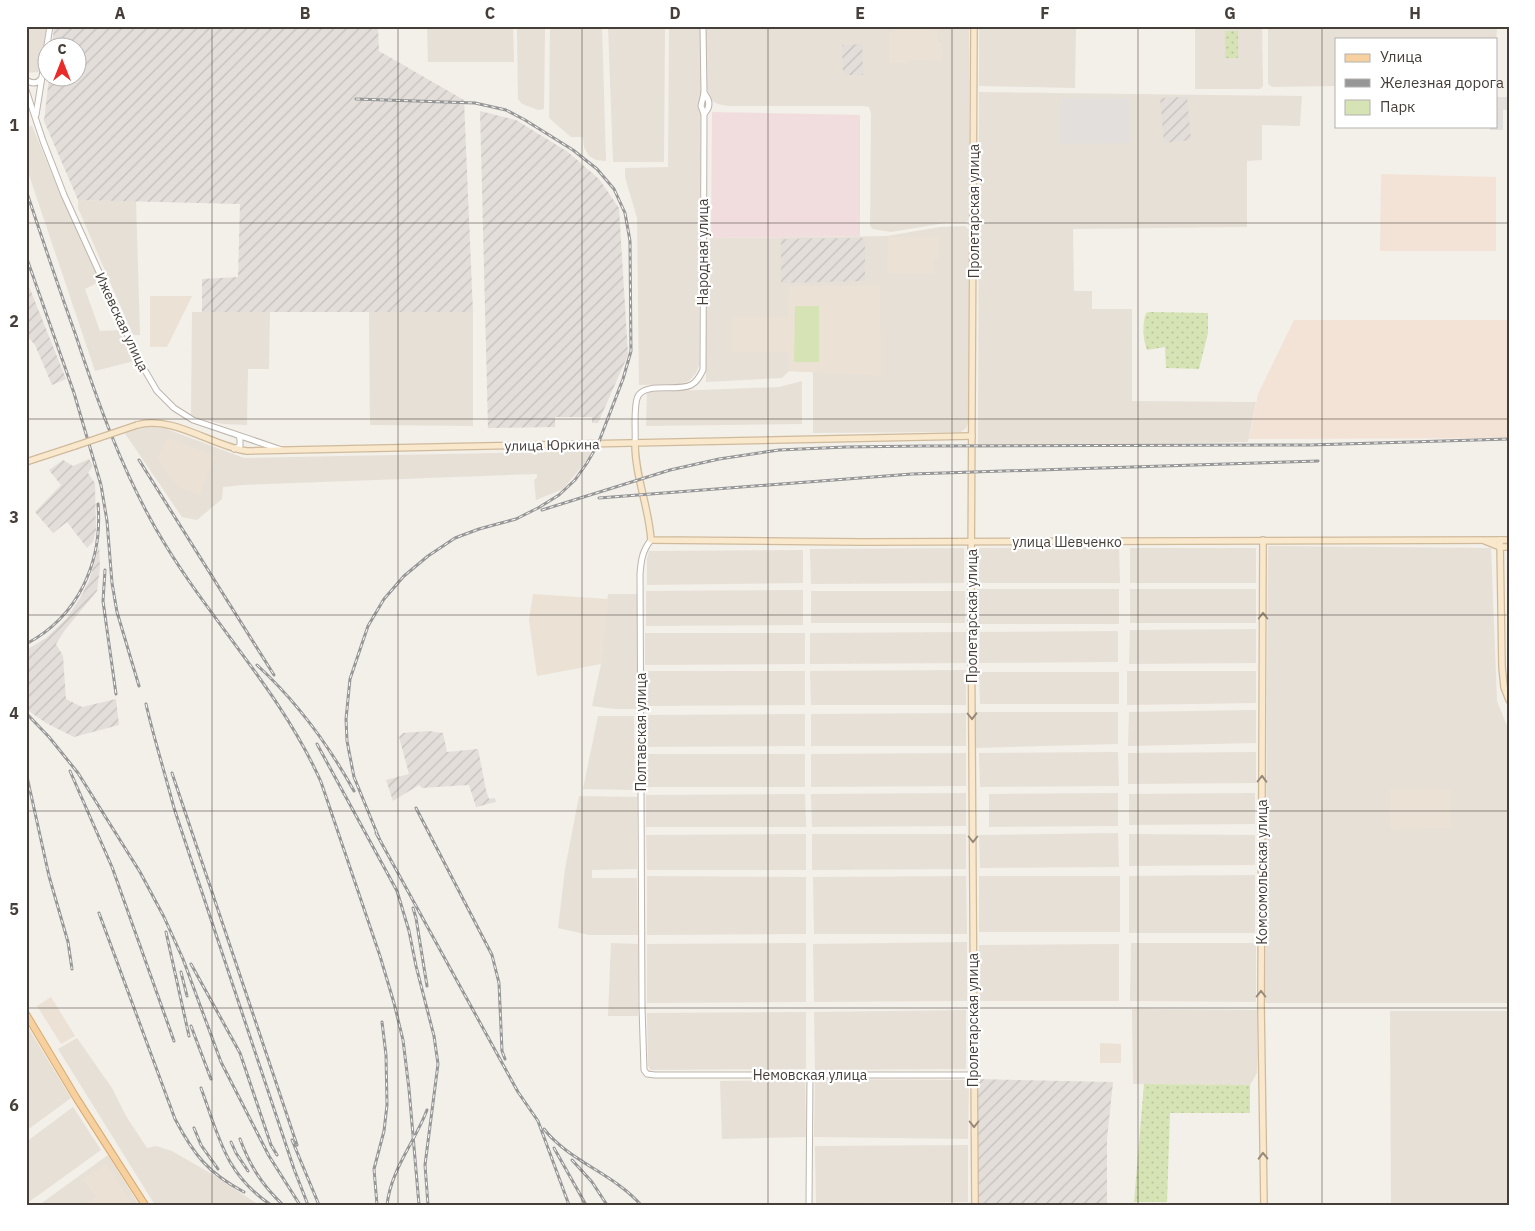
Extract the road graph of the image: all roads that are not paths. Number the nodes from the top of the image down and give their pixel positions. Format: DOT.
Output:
graph roads {
  1 [pos="703,26"];
  2 [pos="974,26"];
  3 [pos="26,80"];
  4 [pos="38,81"];
  5 [pos="40,88"];
  6 [pos="26,90"];
  7 [pos="36,118"];
  8 [pos="238,436"];
  9 [pos="972,436"];
  10 [pos="635,444"];
  11 [pos="233,449"];
  12 [pos="286,451"];
  13 [pos="26,462"];
  14 [pos="651,540"];
  15 [pos="1263,540"];
  16 [pos="1483,540"];
  17 [pos="1500,540"];
  18 [pos="1509,540"];
  19 [pos="972,542"];
  20 [pos="1500,547"];
  21 [pos="1509,547"];
  22 [pos="1509,700"];
  23 [pos="26,1014"];
  24 [pos="647,1074"];
  25 [pos="810,1074"];
  26 [pos="974,1075"];
  27 [pos="145,1205"];
  28 [pos="809,1205"];
  29 [pos="975,1205"];
  30 [pos="1264,1205"];
  1 -- 10 [label="street, Народная улица"];
  2 -- 9 [label="main road, Пролетарская улица"];
  3 -- 4 [label="street"];
  5 -- 7 [label="street"];
  6 -- 7 [label="street, Ижевская улица"];
  7 -- 8 [label="street, Ижевская улица"];
  8 -- 11 [label="street"];
  8 -- 12 [label="street, Ижевская улица"];
  9 -- 10 [label="main road, улица Юркина"];
  9 -- 19 [label="main road, Пролетарская улица"];
  10 -- 12 [label="main road, улица Юркина"];
  10 -- 14 [label="main road"];
  11 -- 12 [label="main road, улица Юркина"];
  11 -- 13 [label="main road, улица Юркина, bridge"];
  14 -- 19 [label="main road, улица Шевченко"];
  14 -- 24 [label="street, Полтавская улица"];
  15 -- 16 [label="main road, улица Шевченко"];
  15 -- 19 [label="main road, улица Шевченко"];
  30 -- 15 [label="main road, Комсомольская улица, one-way"];
  16 -- 17 [label="main road, улица Шевченко"];
  16 -- 20 [label="main road, улица Шевченко"];
  17 -- 18 [label="main road, улица Шевченко"];
  17 -- 20 [label="main road"];
  19 -- 26 [label="main road, Пролетарская улица, one-way"];
  20 -- 21 [label="main road, улица Шевченко"];
  20 -- 22 [label="main road"];
  23 -- 27 [label="main road"];
  24 -- 25 [label="street, Немовская улица"];
  25 -- 26 [label="street, Немовская улица"];
  25 -- 28 [label="street"];
  26 -- 29 [label="main road, Пролетарская улица, one-way"];
}
